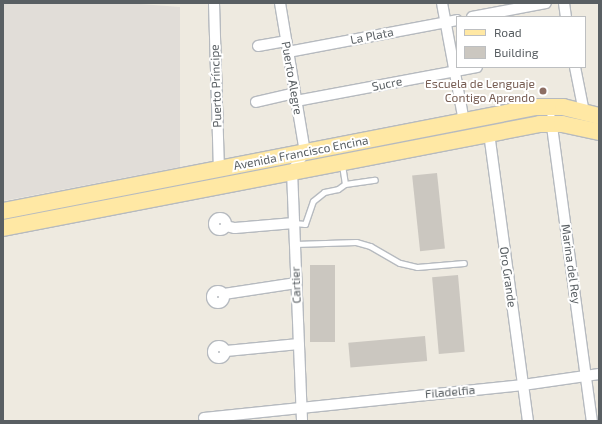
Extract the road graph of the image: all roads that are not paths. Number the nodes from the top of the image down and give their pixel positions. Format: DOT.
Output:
graph roads {
  1 [pos="214,3"];
  2 [pos="281,3"];
  3 [pos="442,3"];
  4 [pos="546,3"];
  5 [pos="564,3"];
  6 [pos="477,16"];
  7 [pos="566,16"];
  8 [pos="456,20"];
  9 [pos="446,22"];
  10 [pos="286,41"];
  11 [pos="258,46"];
  12 [pos="288,52"];
  13 [pos="472,68"];
  14 [pos="575,68"];
  15 [pos="455,71"];
  16 [pos="295,97"];
  17 [pos="256,102"];
  18 [pos="550,107"];
  19 [pos="592,114"];
  20 [pos="464,122"];
  21 [pos="552,124"];
  22 [pos="599,132"];
  23 [pos="489,133"];
  24 [pos="305,152"];
  25 [pos="341,162"];
  26 [pos="219,168"];
  27 [pos="292,171"];
  28 [pos="375,180"];
  29 [pos="345,184"];
  30 [pos="92,194"];
  31 [pos="3,211"];
  32 [pos="95,211"];
  33 [pos="294,223"];
  34 [pos="226,226"];
  35 [pos="3,228"];
  36 [pos="295,244"];
  37 [pos="464,263"];
  38 [pos="296,283"];
  39 [pos="224,294"];
  40 [pos="298,344"];
  41 [pos="226,351"];
  42 [pos="599,374"];
  43 [pos="587,376"];
  44 [pos="523,385"];
  45 [pos="301,406"];
  46 [pos="204,418"];
  47 [pos="302,421"];
  48 [pos="528,421"];
  49 [pos="592,421"];
  1 -- 26 [label="street, Puerto Príncipe"];
  2 -- 10 [label="street, Puerto Alegre"];
  3 -- 9 [label="street"];
  4 -- 6 [label="street"];
  5 -- 7 [label="street"];
  8 -- 9 [label="street, La Plata"];
  9 -- 12 [label="street, La Plata"];
  9 -- 15 [label="street"];
  10 -- 11 [label="street"];
  10 -- 12 [label="street, Puerto Alegre"];
  12 -- 16 [label="street, Puerto Alegre"];
  13 -- 15 [label="street, Sucre"];
  14 -- 19 [label="street"];
  15 -- 16 [label="street, Sucre"];
  15 -- 20 [label="street"];
  16 -- 17 [label="street, Sucre"];
  16 -- 24 [label="street, Puerto Alegre"];
  18 -- 19 [label="main road, Avenida Francisco Encina"];
  18 -- 20 [label="main road, Avenida Francisco Encina"];
  18 -- 21 [label="street, Marina del Rey"];
  20 -- 24 [label="main road, Avenida Francisco Encina"];
  21 -- 22 [label="main road, Avenida Francisco Encina"];
  21 -- 23 [label="main road, Avenida Francisco Encina"];
  21 -- 43 [label="street, Marina del Rey"];
  23 -- 25 [label="main road, Avenida Francisco Encina"];
  23 -- 44 [label="street, Oro Grande"];
  24 -- 26 [label="main road, Avenida Francisco Encina"];
  24 -- 27 [label="street"];
  25 -- 27 [label="main road, Avenida Francisco Encina"];
  25 -- 29 [label="lane"];
  26 -- 30 [label="main road, Avenida Francisco Encina"];
  27 -- 32 [label="main road, Avenida Francisco Encina"];
  27 -- 33 [label="street, Cartier"];
  28 -- 29 [label="lane"];
  29 -- 33 [label="lane"];
  30 -- 31 [label="main road, Avenida Francisco Encina"];
  30 -- 32 [label="main road"];
  32 -- 35 [label="main road, Avenida Francisco Encina"];
  33 -- 34 [label="street"];
  33 -- 36 [label="street, Cartier"];
  36 -- 37 [label="lane"];
  36 -- 38 [label="street, Cartier"];
  38 -- 39 [label="street"];
  38 -- 40 [label="street, Cartier"];
  40 -- 41 [label="street"];
  40 -- 45 [label="street, Cartier"];
  42 -- 43 [label="street, Filadelfia"];
  43 -- 44 [label="street, Filadelfia"];
  43 -- 49 [label="street, Marina del Rey"];
  44 -- 45 [label="street, Filadelfia"];
  44 -- 48 [label="street, Oro Grande"];
  45 -- 46 [label="street, Filadelfia"];
  45 -- 47 [label="street, Cartier"];
}
